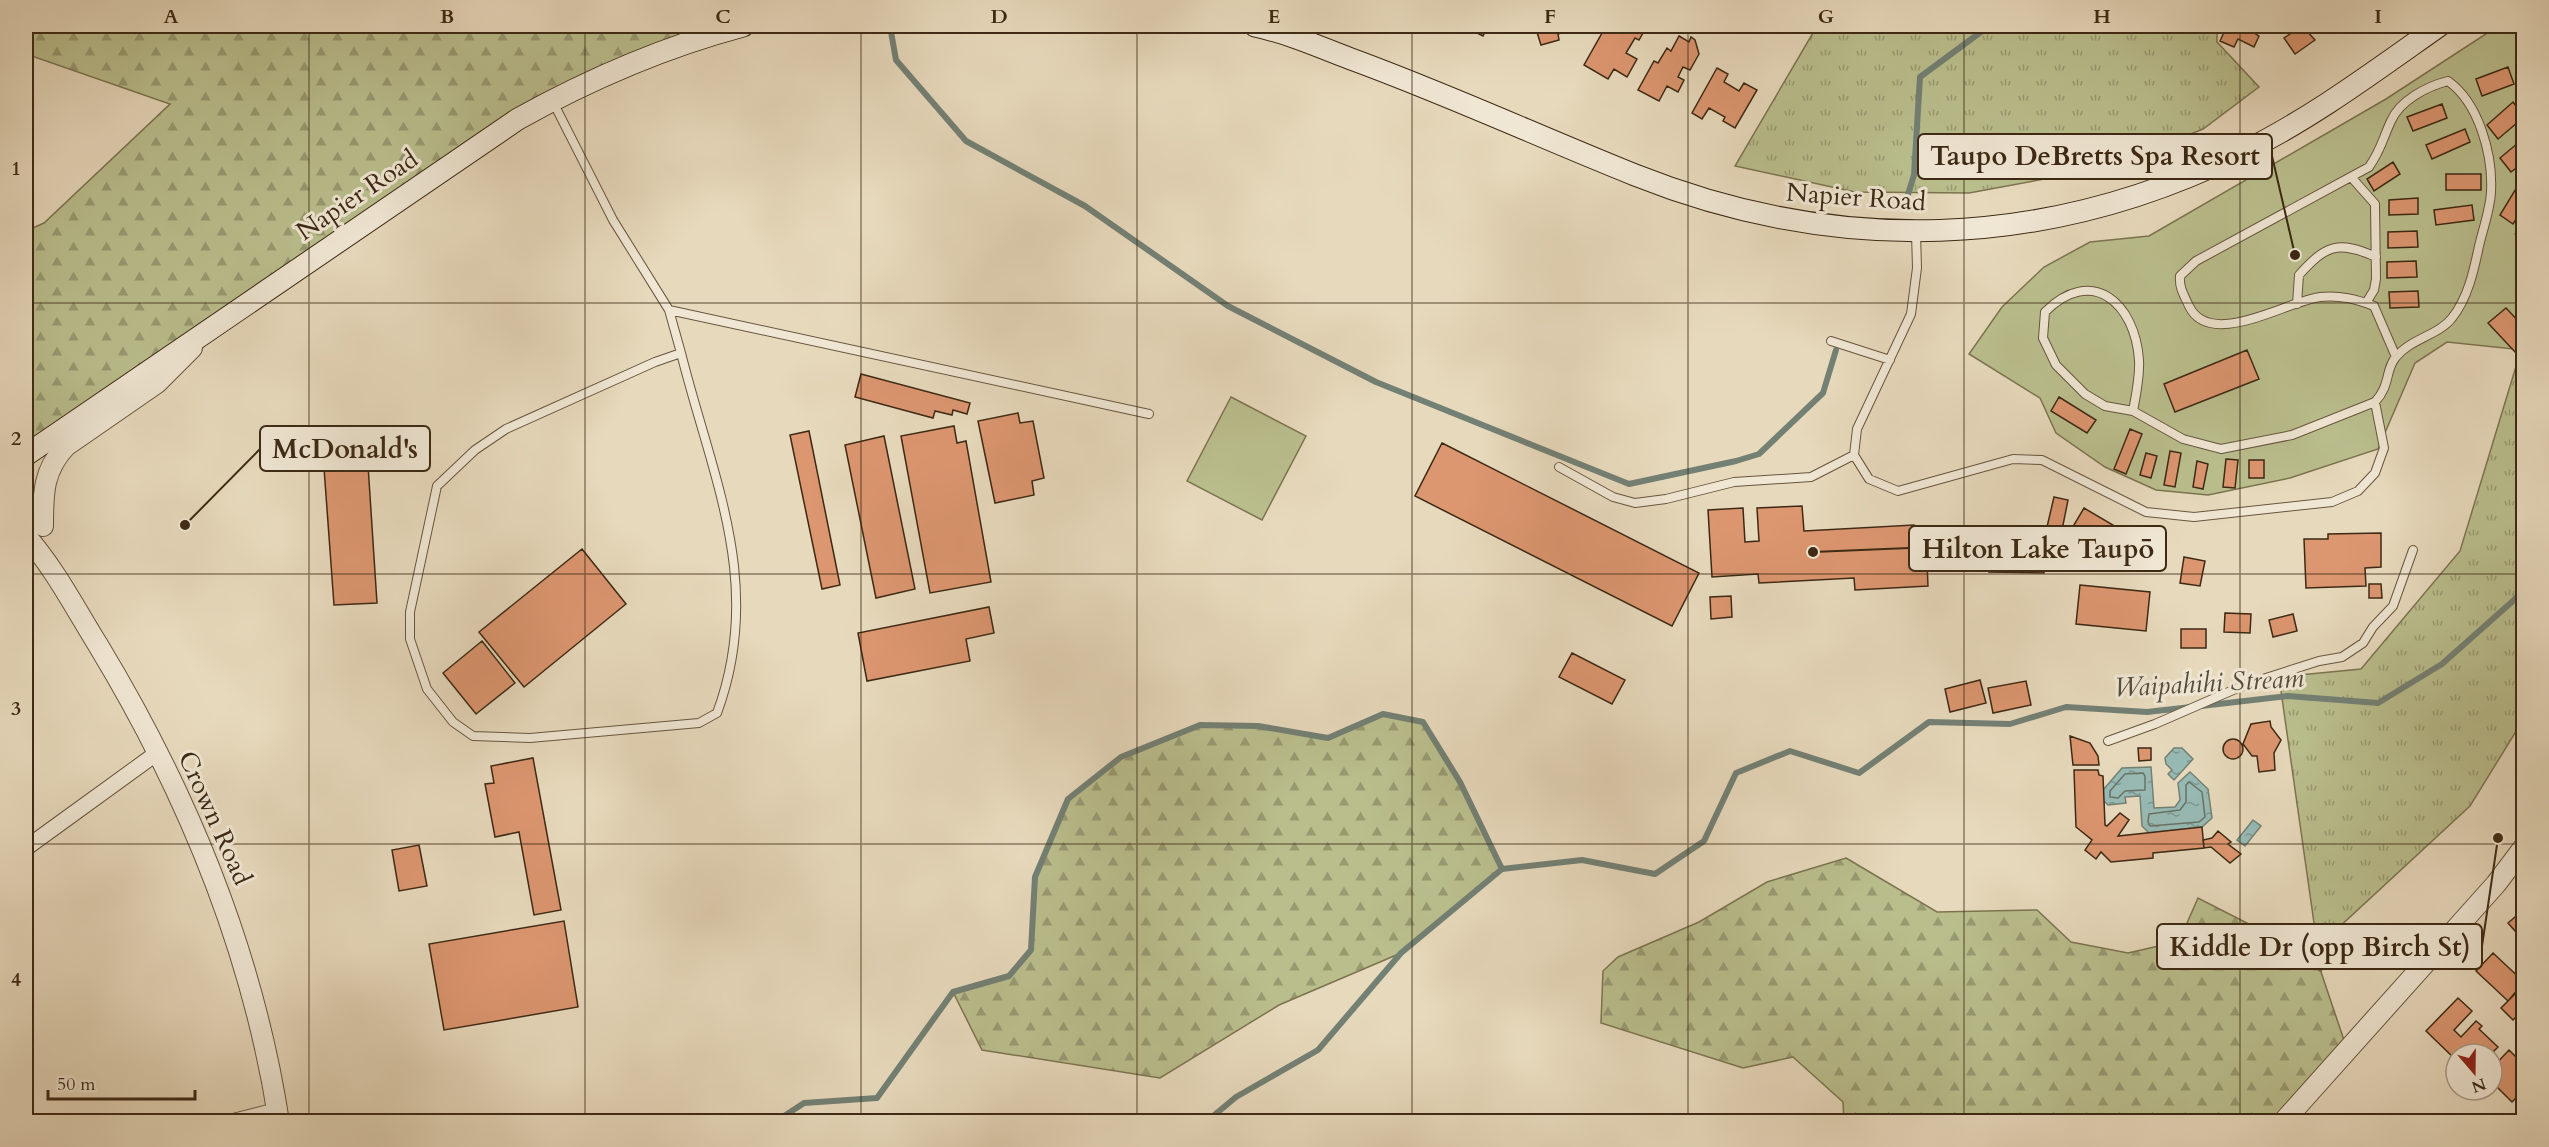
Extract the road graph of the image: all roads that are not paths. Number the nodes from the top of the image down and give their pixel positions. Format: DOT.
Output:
graph roads {
  1 [pos="743,26"];
  2 [pos="1255,26"];
  3 [pos="2439,26"];
  4 [pos="552,100"];
  5 [pos="2352,178"];
  6 [pos="1916,231"];
  7 [pos="2376,257"];
  8 [pos="2366,303"];
  9 [pos="2297,304"];
  10 [pos="669,310"];
  11 [pos="219,321"];
  12 [pos="1831,341"];
  13 [pos="681,353"];
  14 [pos="2396,357"];
  15 [pos="1890,360"];
  16 [pos="2375,402"];
  17 [pos="2133,411"];
  18 [pos="1149,414"];
  19 [pos="26,455"];
  20 [pos="1854,455"];
  21 [pos="1559,467"];
  22 [pos="26,499"];
  23 [pos="43,525"];
  24 [pos="26,536"];
  25 [pos="2413,550"];
  26 [pos="46,559"];
  27 [pos="2108,741"];
  28 [pos="157,753"];
  29 [pos="2523,847"];
  30 [pos="26,848"];
  31 [pos="278,1114"];
  32 [pos="217,1122"];
  33 [pos="2283,1122"];
  1 -- 4 [label="main road, Napier Road"];
  2 -- 6 [label="main road, Napier Road"];
  3 -- 6 [label="main road, Napier Road"];
  4 -- 10 [label="lane"];
  4 -- 11 [label="main road, Napier Road"];
  5 -- 7 [label="lane"];
  5 -- 9 [label="lane"];
  5 -- 14 [label="lane"];
  6 -- 15 [label="lane"];
  7 -- 8 [label="lane"];
  7 -- 9 [label="lane"];
  8 -- 9 [label="lane"];
  8 -- 14 [label="lane"];
  10 -- 13 [label="lane"];
  10 -- 18 [label="lane"];
  11 -- 19 [label="main road, Napier Road"];
  11 -- 23 [label="street, Crown Road"];
  12 -- 15 [label="lane"];
  13 -- 13 [label="lane"];
  14 -- 16 [label="lane"];
  15 -- 20 [label="lane"];
  16 -- 17 [label="lane"];
  16 -- 20 [label="lane"];
  17 -- 17 [label="lane"];
  20 -- 21 [label="lane"];
  22 -- 23 [label="street, Crown Road"];
  23 -- 26 [label="street, Crown Road"];
  24 -- 26 [label="street, Crown Road"];
  25 -- 27 [label="lane"];
  26 -- 28 [label="street, Crown Road"];
  28 -- 30 [label="street"];
  28 -- 31 [label="street, Crown Road"];
  29 -- 33 [label="street"];
  31 -- 32 [label="lane"];
}
